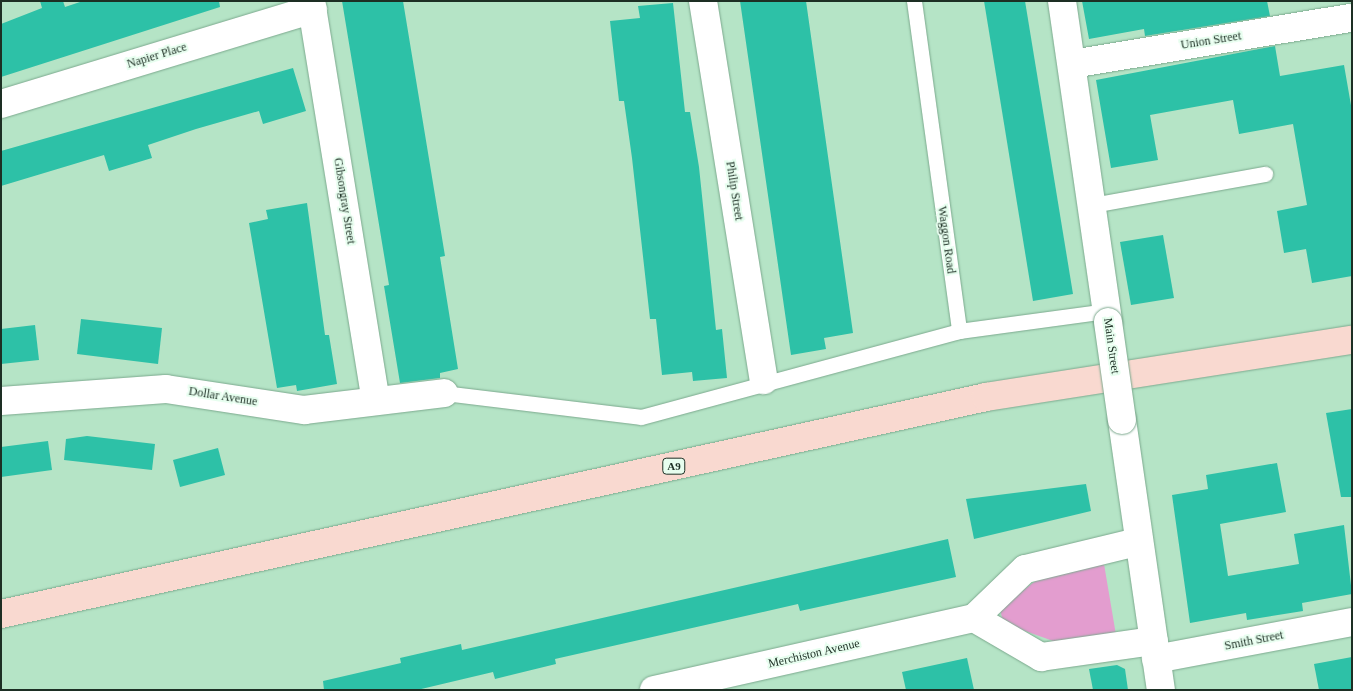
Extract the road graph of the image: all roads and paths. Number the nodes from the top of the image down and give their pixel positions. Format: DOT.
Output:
graph roads {
  1 [pos="704,1"];
  2 [pos="914,1"];
  3 [pos="1062,1"];
  4 [pos="312,5"];
  5 [pos="1350,14"];
  6 [pos="1072,64"];
  7 [pos="1,104"];
  8 [pos="1265,174"];
  9 [pos="1092,204"];
  10 [pos="1107,316"];
  11 [pos="959,331"];
  12 [pos="1352,340"];
  13 [pos="764,380"];
  14 [pos="444,393"];
  15 [pos="1,401"];
  16 [pos="376,401"];
  17 [pos="1137,542"];
  18 [pos="1,614"];
  19 [pos="974,618"];
  20 [pos="1352,622"];
  21 [pos="1155,650"];
  22 [pos="654,690"];
  23 [pos="1161,690"];
  1 -- 13 [label="street, Philip Street"];
  2 -- 11 [label="lane, Waggon Road"];
  3 -- 6 [label="street, Main Street"];
  4 -- 7 [label="street, Napier Place"];
  4 -- 16 [label="street, Gibsongray Street"];
  5 -- 6 [label="street, Union Street"];
  6 -- 9 [label="street, Main Street"];
  8 -- 9 [label="lane"];
  9 -- 10 [label="street, Main Street"];
  10 -- 11 [label="lane"];
  10 -- 17 [label="street, Main Street, bridge"];
  11 -- 13 [label="lane"];
  12 -- 18 [label="main road, A9"];
  13 -- 14 [label="lane"];
  14 -- 16 [label="street, Dollar Avenue"];
  15 -- 16 [label="street, Dollar Avenue"];
  17 -- 19 [label="street"];
  17 -- 21 [label="street, Main Street"];
  19 -- 21 [label="street"];
  19 -- 22 [label="street, Merchiston Avenue"];
  20 -- 21 [label="street, Smith Street"];
  21 -- 23 [label="street, Main Street"];
}
